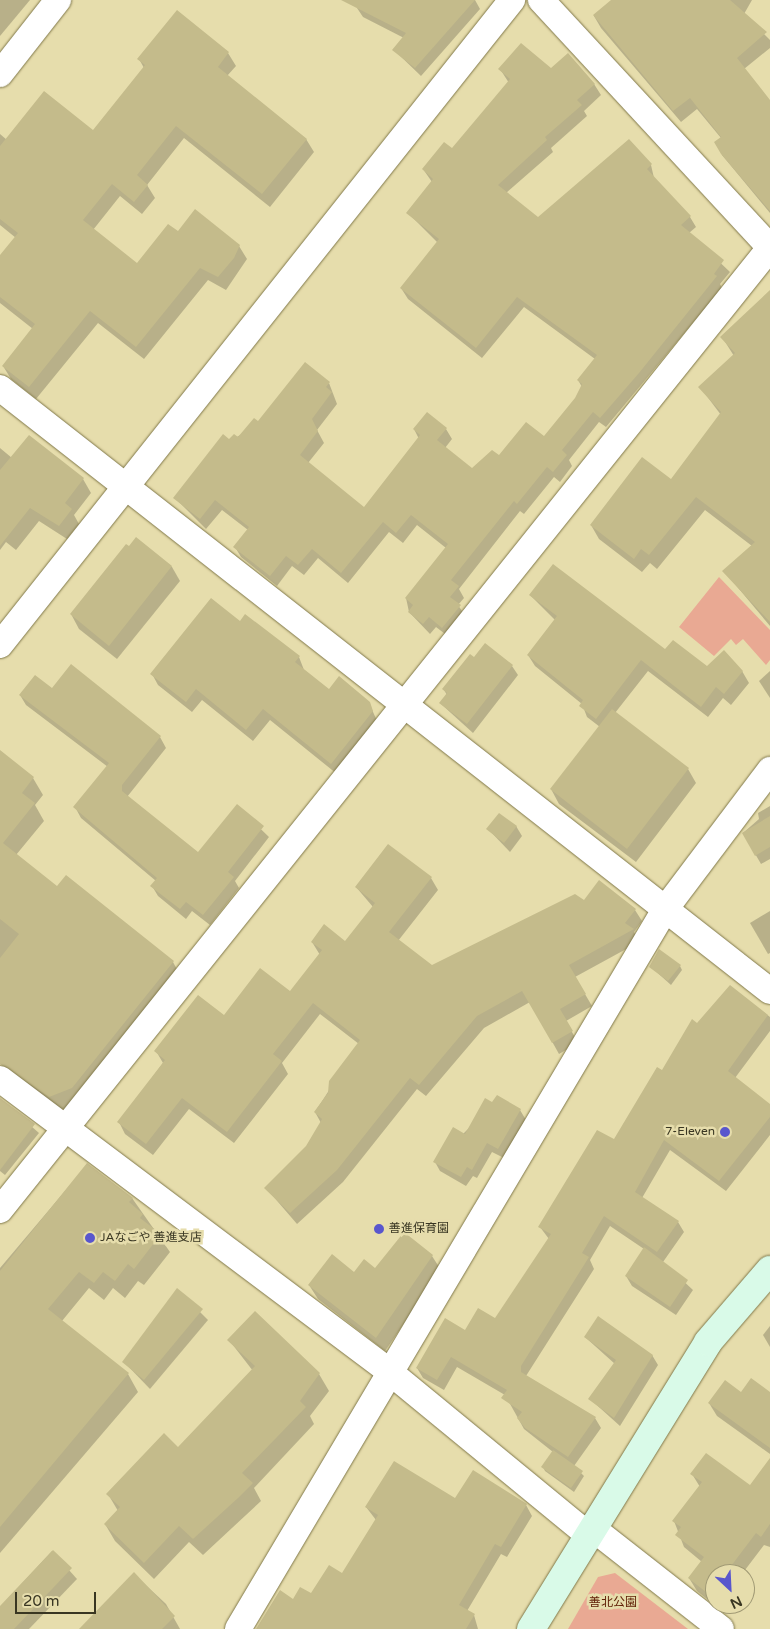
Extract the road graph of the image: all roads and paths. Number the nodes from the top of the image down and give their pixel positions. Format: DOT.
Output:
graph roads {
  1 [pos="58,0"];
  2 [pos="512,0"];
  3 [pos="541,0"];
  4 [pos="0,74"];
  5 [pos="770,248"];
  6 [pos="0,388"];
  7 [pos="127,485"];
  8 [pos="0,645"];
  9 [pos="403,707"];
  10 [pos="770,770"];
  11 [pos="666,908"];
  12 [pos="770,991"];
  13 [pos="0,1079"];
  14 [pos="64,1130"];
  15 [pos="0,1210"];
  16 [pos="770,1270"];
  17 [pos="391,1373"];
  18 [pos="589,1530"];
  19 [pos="238,1629"];
  20 [pos="531,1629"];
  21 [pos="721,1629"];
  1 -- 4 [label="street"];
  2 -- 7 [label="street"];
  3 -- 5 [label="street"];
  5 -- 9 [label="street"];
  6 -- 7 [label="street"];
  7 -- 8 [label="street"];
  7 -- 9 [label="street"];
  9 -- 11 [label="street"];
  9 -- 14 [label="street"];
  10 -- 11 [label="street"];
  11 -- 12 [label="street"];
  11 -- 17 [label="street"];
  13 -- 14 [label="street"];
  14 -- 15 [label="street"];
  14 -- 17 [label="street"];
  16 -- 18 [label="street"];
  17 -- 18 [label="street"];
  17 -- 19 [label="street"];
  18 -- 20 [label="street"];
  18 -- 21 [label="street"];
}
